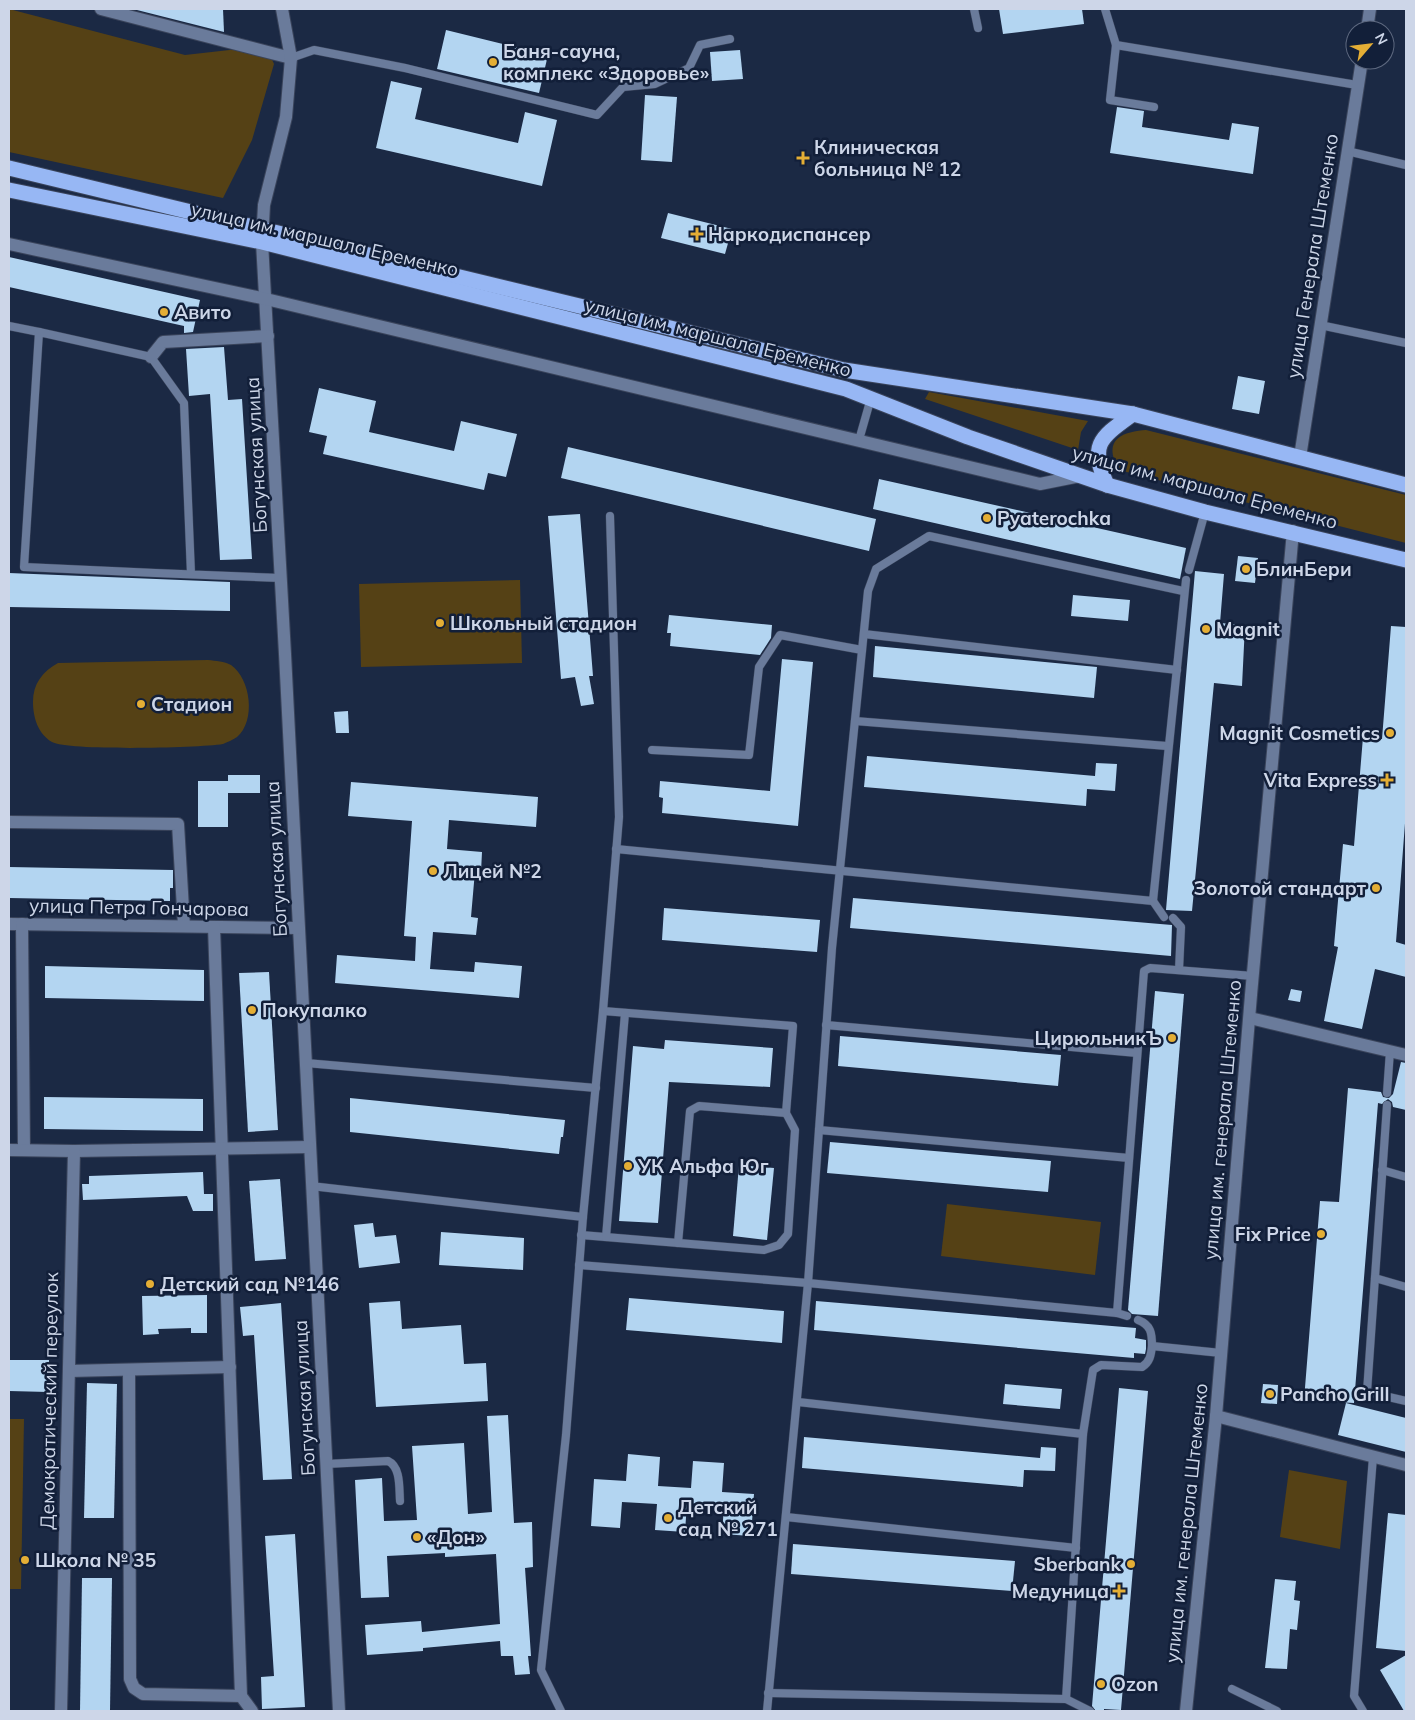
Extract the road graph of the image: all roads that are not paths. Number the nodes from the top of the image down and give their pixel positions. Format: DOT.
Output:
graph roads {
  1 [pos="101,9"];
  2 [pos="282,9"];
  3 [pos="974,9"];
  4 [pos="1105,9"];
  5 [pos="978,28"];
  6 [pos="730,39"];
  7 [pos="1116,45"];
  8 [pos="291,58"];
  9 [pos="1360,70"];
  10 [pos="1358,85"];
  11 [pos="1154,107"];
  12 [pos="1347,151"];
  13 [pos="1406,165"];
  14 [pos="9,168"];
  15 [pos="9,190"];
  16 [pos="262,235"];
  17 [pos="9,244"];
  18 [pos="266,299"];
  19 [pos="1320,325"];
  20 [pos="9,326"];
  21 [pos="39,332"];
  22 [pos="268,336"];
  23 [pos="1406,343"];
  24 [pos="152,357"];
  25 [pos="870,398"];
  26 [pos="1133,414"];
  27 [pos="859,440"];
  28 [pos="1300,457"];
  29 [pos="1080,476"];
  30 [pos="1106,485"];
  31 [pos="1406,485"];
  32 [pos="1205,512"];
  33 [pos="610,516"];
  34 [pos="1293,531"];
  35 [pos="1406,560"];
  36 [pos="1189,570"];
  37 [pos="191,574"];
  38 [pos="281,578"];
  39 [pos="1186,580"];
  40 [pos="1184,591"];
  41 [pos="864,634"];
  42 [pos="862,650"];
  43 [pos="1177,670"];
  44 [pos="855,721"];
  45 [pos="1167,746"];
  46 [pos="652,750"];
  47 [pos="9,822"];
  48 [pos="616,849"];
  49 [pos="839,871"];
  50 [pos="1153,901"];
  51 [pos="1164,917"];
  52 [pos="1174,918"];
  53 [pos="9,924"];
  54 [pos="22,924"];
  55 [pos="184,926"];
  56 [pos="214,927"];
  57 [pos="298,928"];
  58 [pos="1179,970"];
  59 [pos="1252,976"];
  60 [pos="603,1011"];
  61 [pos="625,1013"];
  62 [pos="1250,1018"];
  63 [pos="826,1025"];
  64 [pos="1390,1052"];
  65 [pos="1137,1053"];
  66 [pos="1406,1056"];
  67 [pos="306,1063"];
  68 [pos="596,1088"];
  69 [pos="1387,1093"];
  70 [pos="1387,1105"];
  71 [pos="786,1113"];
  72 [pos="819,1130"];
  73 [pos="309,1147"];
  74 [pos="222,1149"];
  75 [pos="9,1150"];
  76 [pos="24,1150"];
  77 [pos="74,1151"];
  78 [pos="1130,1158"];
  79 [pos="1382,1170"];
  80 [pos="1406,1177"];
  81 [pos="311,1186"];
  82 [pos="583,1217"];
  83 [pos="581,1235"];
  84 [pos="606,1237"];
  85 [pos="678,1243"];
  86 [pos="579,1264"];
  87 [pos="1375,1278"];
  88 [pos="808,1283"];
  89 [pos="1406,1287"];
  90 [pos="1117,1313"];
  91 [pos="1127,1316"];
  92 [pos="1138,1320"];
  93 [pos="1152,1346"];
  94 [pos="1221,1353"];
  95 [pos="230,1367"];
  96 [pos="129,1370"];
  97 [pos="69,1371"];
  98 [pos="1406,1401"];
  99 [pos="798,1402"];
  100 [pos="1216,1416"];
  101 [pos="1083,1434"];
  102 [pos="1373,1457"];
  103 [pos="326,1464"];
  104 [pos="1406,1465"];
  105 [pos="400,1501"];
  106 [pos="786,1517"];
  107 [pos="1076,1548"];
  108 [pos="1232,1690"];
  109 [pos="768,1693"];
  110 [pos="241,1696"];
  111 [pos="1066,1699"];
  112 [pos="61,1711"];
  113 [pos="252,1711"];
  114 [pos="339,1711"];
  115 [pos="562,1711"];
  116 [pos="572,1711"];
  117 [pos="767,1711"];
  118 [pos="1090,1711"];
  119 [pos="1186,1711"];
  120 [pos="1277,1711"];
  121 [pos="1363,1711"];
  1 -- 8 [label="street"];
  2 -- 8 [label="street, Богунская улица"];
  3 -- 5 [label="lane"];
  4 -- 7 [label="lane"];
  6 -- 8 [label="lane"];
  7 -- 10 [label="lane"];
  7 -- 11 [label="lane"];
  8 -- 16 [label="street, Богунская улица"];
  9 -- 10 [label="street, улица Генерала Штеменко"];
  10 -- 12 [label="street, улица Генерала Штеменко"];
  12 -- 13 [label="lane"];
  12 -- 19 [label="street, улица Генерала Штеменко"];
  14 -- 16 [label="highway, улица им. маршала Еременко"];
  15 -- 16 [label="highway, улица им. маршала Еременко"];
  16 -- 18 [label="street, Богунская улица"];
  16 -- 25 [label="highway, улица им. маршала Еременко"];
  16 -- 26 [label="highway, улица им. маршала Еременко"];
  17 -- 18 [label="street"];
  18 -- 22 [label="street, Богунская улица"];
  18 -- 27 [label="street"];
  19 -- 23 [label="lane"];
  19 -- 28 [label="street, улица Генерала Штеменко"];
  20 -- 21 [label="lane"];
  21 -- 24 [label="lane"];
  21 -- 37 [label="lane"];
  22 -- 24 [label="street"];
  22 -- 38 [label="street, Богунская улица"];
  24 -- 37 [label="lane"];
  25 -- 27 [label="lane"];
  25 -- 29 [label="highway, улица им. маршала Еременко"];
  26 -- 28 [label="highway, улица им. маршала Еременко"];
  26 -- 30 [label="highway"];
  27 -- 29 [label="street"];
  28 -- 31 [label="highway, улица им. маршала Еременко"];
  29 -- 30 [label="highway, улица им. маршала Еременко"];
  30 -- 32 [label="highway, улица им. маршала Еременко"];
  32 -- 34 [label="highway, улица им. маршала Еременко"];
  32 -- 36 [label="lane"];
  33 -- 48 [label="lane"];
  34 -- 35 [label="highway, улица им. маршала Еременко"];
  34 -- 59 [label="street, улица им. генерала Штеменко"];
  37 -- 38 [label="lane"];
  38 -- 57 [label="street, Богунская улица"];
  39 -- 40 [label="lane"];
  40 -- 41 [label="lane"];
  40 -- 43 [label="lane"];
  41 -- 42 [label="lane"];
  41 -- 43 [label="lane"];
  42 -- 44 [label="lane"];
  42 -- 46 [label="lane"];
  43 -- 45 [label="lane"];
  44 -- 45 [label="lane"];
  44 -- 49 [label="lane"];
  45 -- 50 [label="lane"];
  47 -- 55 [label="street"];
  48 -- 49 [label="lane"];
  48 -- 60 [label="lane"];
  49 -- 50 [label="lane"];
  49 -- 63 [label="lane"];
  50 -- 51 [label="lane"];
  52 -- 58 [label="lane"];
  53 -- 54 [label="street, улица Петра Гончарова"];
  54 -- 55 [label="street, улица Петра Гончарова"];
  54 -- 76 [label="street"];
  55 -- 56 [label="street, улица Петра Гончарова"];
  56 -- 57 [label="street, улица Петра Гончарова"];
  56 -- 74 [label="street"];
  57 -- 67 [label="street, Богунская улица"];
  58 -- 59 [label="lane"];
  58 -- 65 [label="lane"];
  59 -- 62 [label="street, улица им. генерала Штеменко"];
  60 -- 61 [label="lane"];
  60 -- 68 [label="lane"];
  61 -- 71 [label="lane"];
  61 -- 84 [label="lane"];
  62 -- 64 [label="street"];
  62 -- 94 [label="street, улица им. генерала Штеменко"];
  63 -- 65 [label="lane"];
  63 -- 72 [label="lane"];
  64 -- 66 [label="street"];
  64 -- 69 [label="lane"];
  65 -- 78 [label="lane"];
  67 -- 68 [label="lane"];
  67 -- 73 [label="street, Богунская улица"];
  68 -- 82 [label="lane"];
  70 -- 79 [label="lane"];
  71 -- 85 [label="lane"];
  71 -- 85 [label="lane"];
  72 -- 78 [label="lane"];
  72 -- 88 [label="lane"];
  73 -- 74 [label="street"];
  73 -- 81 [label="street, Богунская улица"];
  74 -- 77 [label="street"];
  74 -- 95 [label="street"];
  75 -- 76 [label="street"];
  76 -- 77 [label="street"];
  77 -- 97 [label="street, Демократический переулок"];
  78 -- 90 [label="lane"];
  79 -- 80 [label="lane"];
  79 -- 87 [label="lane"];
  81 -- 82 [label="lane"];
  81 -- 103 [label="street, Богунская улица"];
  82 -- 83 [label="lane"];
  83 -- 84 [label="lane"];
  83 -- 86 [label="lane"];
  84 -- 85 [label="lane"];
  86 -- 88 [label="lane"];
  86 -- 115 [label="lane"];
  87 -- 89 [label="lane"];
  87 -- 98 [label="lane"];
  88 -- 90 [label="lane"];
  88 -- 99 [label="lane"];
  90 -- 91 [label="lane"];
  92 -- 93 [label="lane"];
  93 -- 94 [label="lane"];
  93 -- 101 [label="lane"];
  94 -- 100 [label="street, улица им. генерала Штеменко"];
  95 -- 96 [label="street"];
  95 -- 110 [label="street"];
  96 -- 97 [label="street"];
  96 -- 110 [label="street"];
  97 -- 112 [label="street, Демократический переулок"];
  99 -- 101 [label="lane"];
  99 -- 106 [label="lane"];
  100 -- 102 [label="street"];
  100 -- 119 [label="street, улица им. генерала Штеменко"];
  101 -- 107 [label="lane"];
  102 -- 104 [label="street"];
  102 -- 121 [label="lane"];
  103 -- 105 [label="lane"];
  103 -- 114 [label="street, Богунская улица"];
  106 -- 107 [label="lane"];
  106 -- 109 [label="lane"];
  107 -- 111 [label="lane"];
  108 -- 120 [label="lane"];
  109 -- 111 [label="lane"];
  109 -- 117 [label="lane"];
  110 -- 113 [label="street"];
  111 -- 118 [label="lane"];
  115 -- 116 [label="lane"];
}
